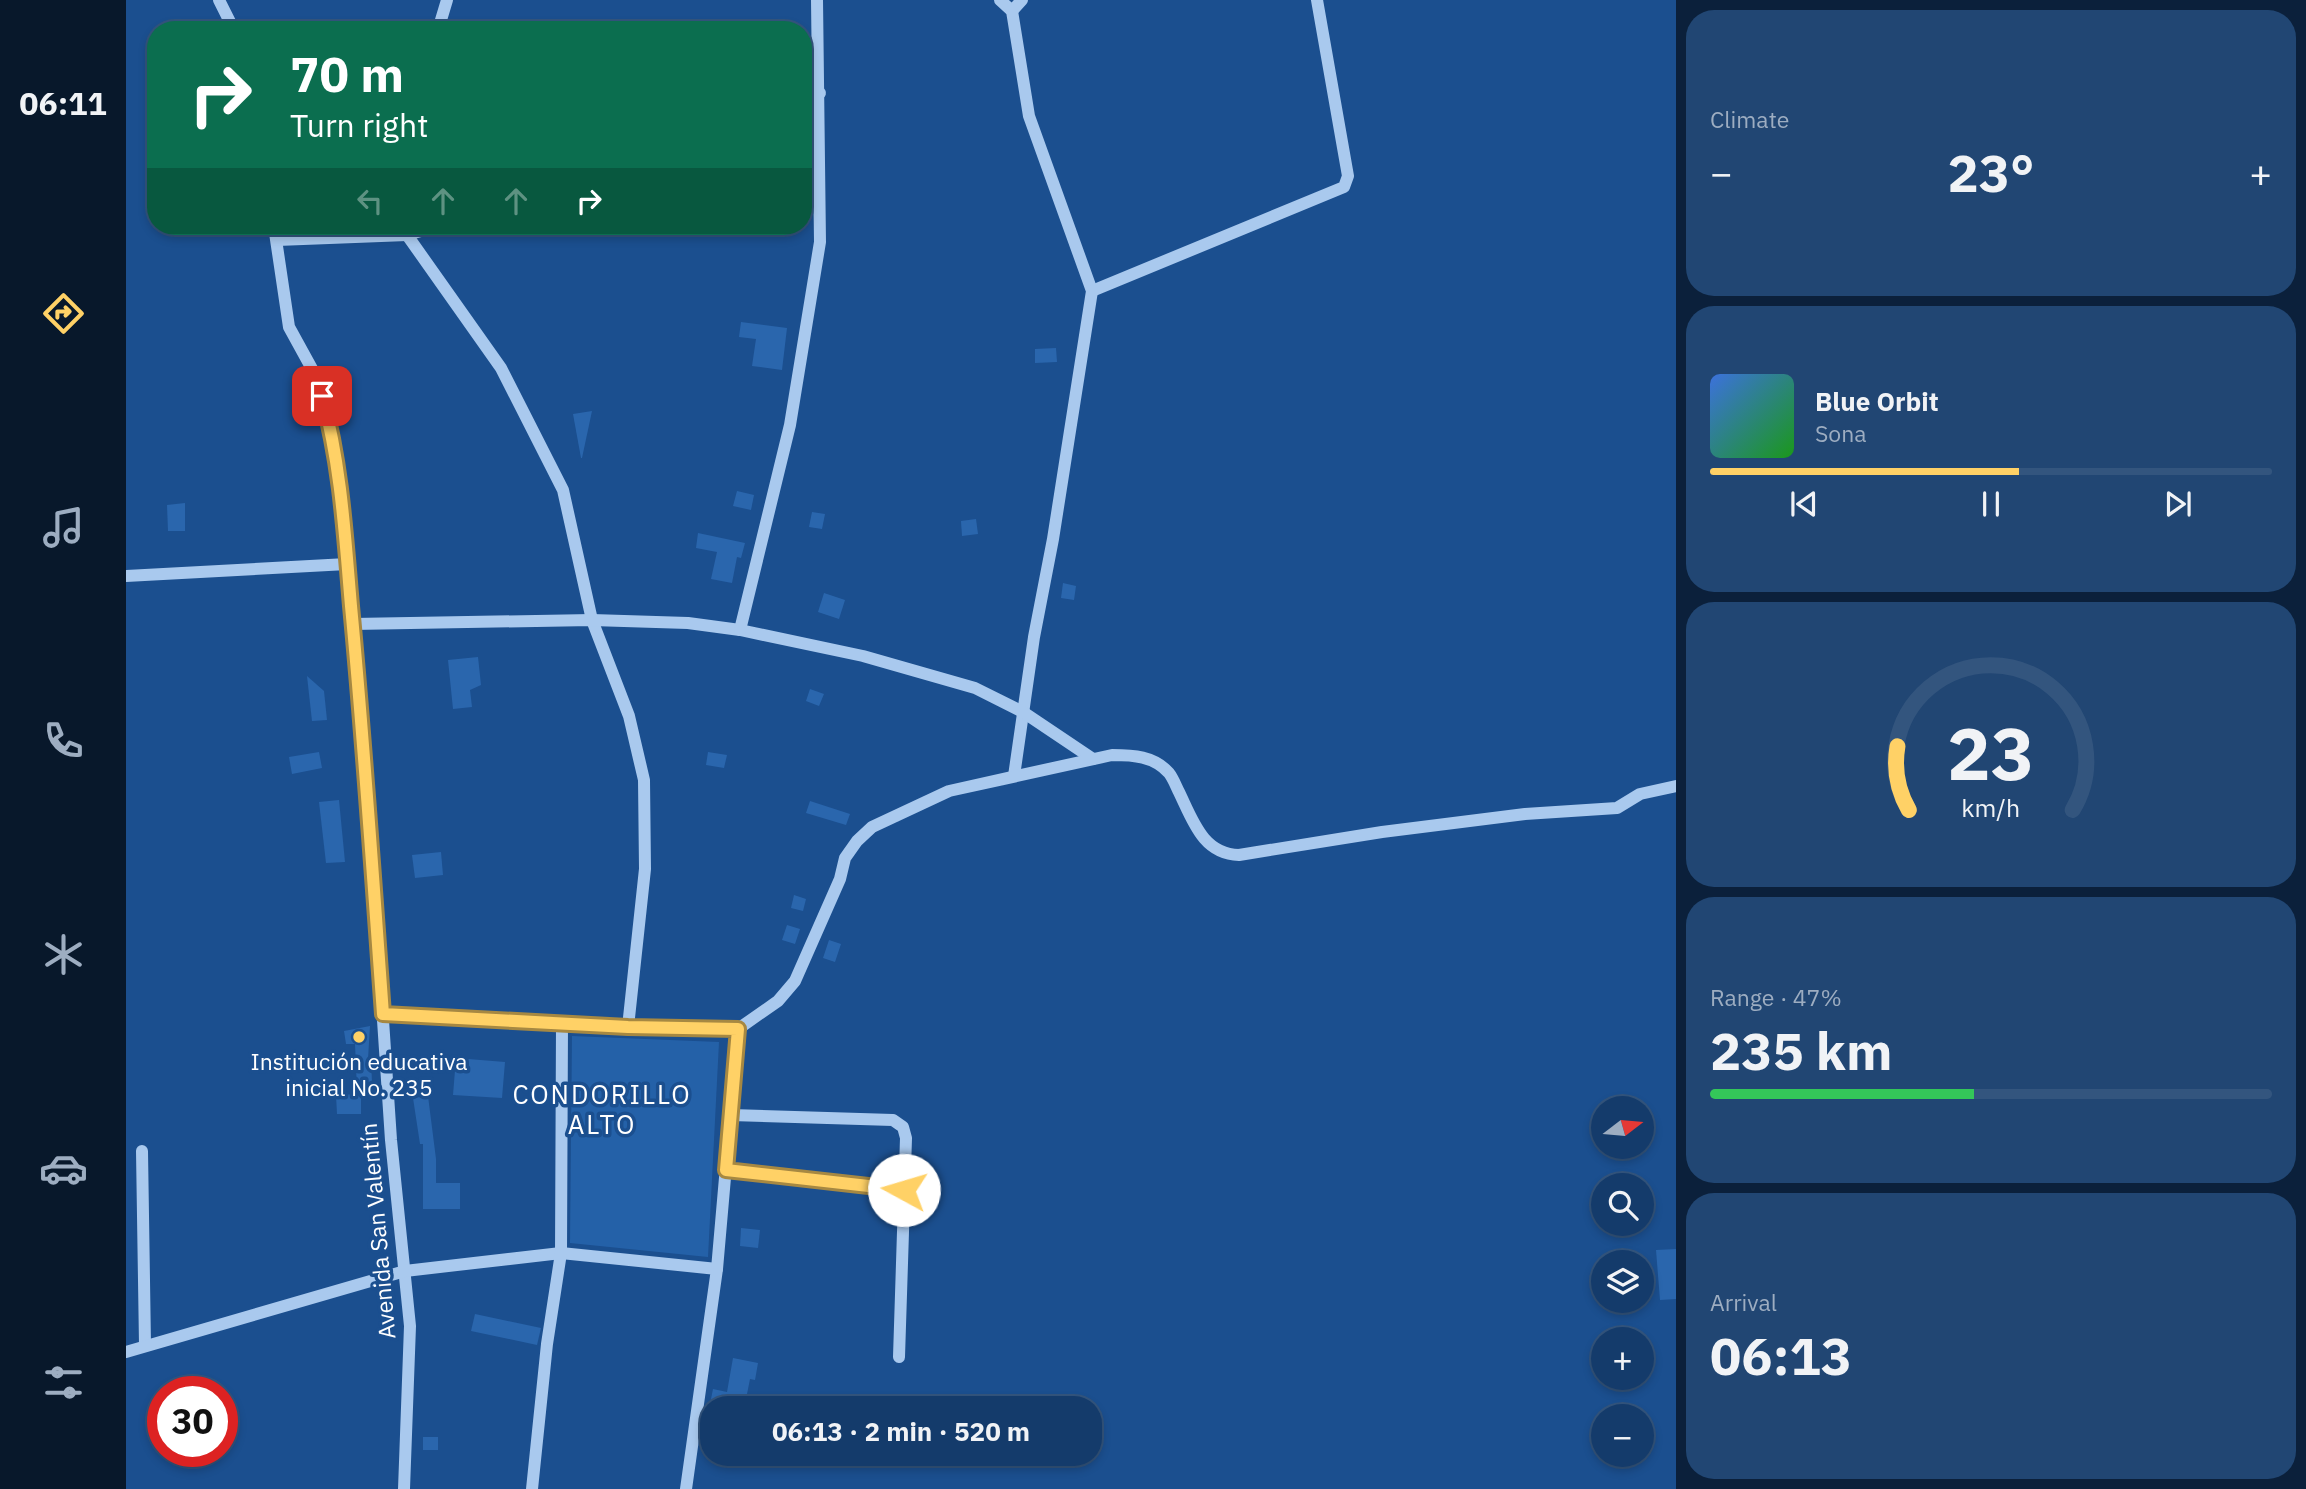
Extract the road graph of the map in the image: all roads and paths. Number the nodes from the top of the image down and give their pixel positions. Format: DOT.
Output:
graph roads {
  1 [pos="219,0"];
  2 [pos="447,0"];
  3 [pos="817,0"];
  4 [pos="1000,0"];
  5 [pos="1022,0"];
  6 [pos="1317,0"];
  7 [pos="1012,11"];
  8 [pos="230,21"];
  9 [pos="441,21"];
  10 [pos="820,93"];
  11 [pos="812,97"];
  12 [pos="276,235"];
  13 [pos="342,235"];
  14 [pos="410,235"];
  15 [pos="277,240"];
  16 [pos="1093,291"];
  17 [pos="347,564"];
  18 [pos="126,576"];
  19 [pos="592,620"];
  20 [pos="353,624"];
  21 [pos="740,630"];
  22 [pos="1023,712"];
  23 [pos="1093,760"];
  24 [pos="1014,776"];
  25 [pos="1676,786"];
  26 [pos="383,1014"];
  27 [pos="562,1024"];
  28 [pos="628,1027"];
  29 [pos="738,1029"];
  30 [pos="731,1115"];
  31 [pos="142,1151"];
  32 [pos="726,1170"];
  33 [pos="904,1190"];
  34 [pos="561,1253"];
  35 [pos="717,1269"];
  36 [pos="405,1271"];
  37 [pos="145,1345"];
  38 [pos="126,1352"];
  39 [pos="899,1357"];
  40 [pos="404,1489"];
  41 [pos="531,1489"];
  42 [pos="686,1489"];
  1 -- 8 [label="street"];
  2 -- 9 [label="street"];
  3 -- 10 [label="street"];
  4 -- 7 [label="street"];
  5 -- 7 [label="street"];
  6 -- 16 [label="street"];
  7 -- 16 [label="street"];
  10 -- 11 [label="street"];
  10 -- 21 [label="street"];
  12 -- 15 [label="street, Avenida San Valentín"];
  13 -- 15 [label="street"];
  14 -- 19 [label="street"];
  15 -- 17 [label="street, Avenida San Valentín"];
  16 -- 22 [label="street"];
  17 -- 18 [label="street"];
  17 -- 20 [label="street, Avenida San Valentín"];
  19 -- 20 [label="street"];
  19 -- 21 [label="street"];
  19 -- 28 [label="street"];
  20 -- 26 [label="street, Avenida San Valentín"];
  21 -- 22 [label="street"];
  22 -- 23 [label="street"];
  22 -- 24 [label="street"];
  23 -- 24 [label="street"];
  23 -- 25 [label="street"];
  24 -- 29 [label="street"];
  26 -- 27 [label="street"];
  26 -- 36 [label="street, Avenida San Valentín"];
  27 -- 28 [label="street"];
  27 -- 34 [label="street"];
  28 -- 29 [label="street"];
  29 -- 30 [label="street"];
  30 -- 32 [label="street"];
  30 -- 33 [label="street"];
  31 -- 37 [label="street"];
  32 -- 33 [label="street"];
  32 -- 35 [label="street"];
  33 -- 39 [label="street"];
  34 -- 35 [label="street"];
  34 -- 36 [label="street"];
  34 -- 41 [label="street"];
  35 -- 42 [label="street"];
  36 -- 37 [label="street"];
  36 -- 40 [label="street, Avenida San Valentín"];
  37 -- 38 [label="street"];
}
